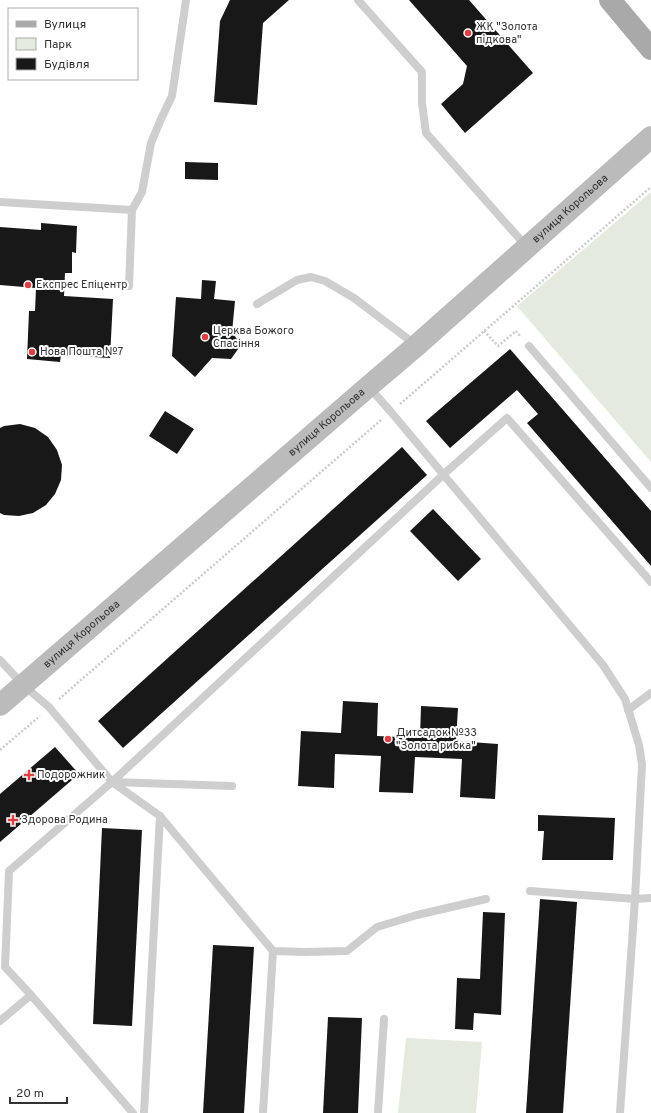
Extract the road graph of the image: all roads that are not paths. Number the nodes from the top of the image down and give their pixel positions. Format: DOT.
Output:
graph roads {
  1 [pos="186,0"];
  2 [pos="358,0"];
  3 [pos="610,0"];
  4 [pos="651,49"];
  5 [pos="651,137"];
  6 [pos="0,202"];
  7 [pos="132,210"];
  8 [pos="527,246"];
  9 [pos="129,286"];
  10 [pos="257,304"];
  11 [pos="416,346"];
  12 [pos="529,346"];
  13 [pos="369,386"];
  14 [pos="444,474"];
  15 [pos="651,488"];
  16 [pos="651,582"];
  17 [pos="0,660"];
  18 [pos="22,685"];
  19 [pos="651,693"];
  20 [pos="0,705"];
  21 [pos="628,710"];
  22 [pos="112,782"];
  23 [pos="232,786"];
  24 [pos="160,816"];
  25 [pos="530,892"];
  26 [pos="651,898"];
  27 [pos="486,899"];
  28 [pos="635,899"];
  29 [pos="273,951"];
  30 [pos="31,995"];
  31 [pos="384,1019"];
  32 [pos="0,1021"];
  33 [pos="133,1113"];
  34 [pos="144,1113"];
  35 [pos="263,1113"];
  36 [pos="378,1113"];
  37 [pos="620,1113"];
  1 -- 7 [label="lane"];
  2 -- 8 [label="lane"];
  3 -- 4 [label="main road"];
  5 -- 8 [label="street, вулиця Корольова"];
  6 -- 7 [label="lane"];
  7 -- 9 [label="lane"];
  8 -- 11 [label="street, вулиця Корольова"];
  10 -- 11 [label="lane"];
  11 -- 13 [label="street, вулиця Корольова"];
  12 -- 15 [label="lane"];
  13 -- 14 [label="lane"];
  13 -- 18 [label="street, вулиця Корольова"];
  14 -- 16 [label="lane"];
  14 -- 21 [label="lane"];
  14 -- 22 [label="lane"];
  17 -- 18 [label="lane"];
  18 -- 20 [label="street, вулиця Корольова"];
  18 -- 22 [label="lane"];
  19 -- 21 [label="lane"];
  21 -- 28 [label="lane"];
  22 -- 23 [label="lane"];
  22 -- 24 [label="lane"];
  22 -- 30 [label="lane"];
  24 -- 29 [label="lane"];
  24 -- 34 [label="lane"];
  25 -- 28 [label="lane"];
  26 -- 28 [label="lane"];
  27 -- 29 [label="lane"];
  28 -- 37 [label="lane"];
  29 -- 35 [label="lane"];
  30 -- 32 [label="lane"];
  30 -- 33 [label="lane"];
  31 -- 36 [label="lane"];
}
